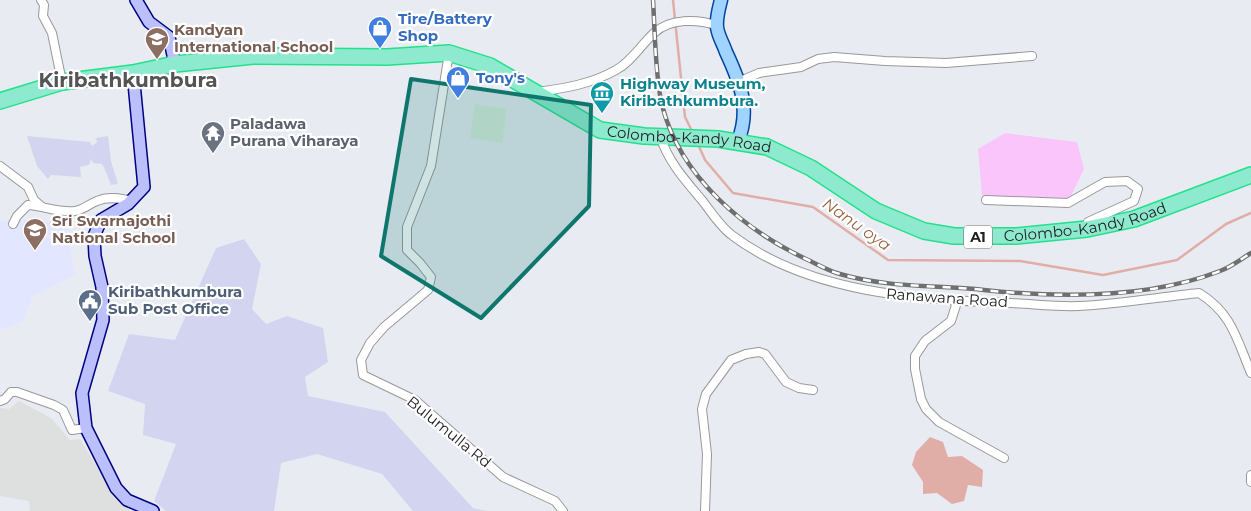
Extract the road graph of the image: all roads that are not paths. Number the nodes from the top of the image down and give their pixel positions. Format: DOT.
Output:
graph roads {
  1 [pos="136,0"];
  2 [pos="721,0"];
  3 [pos="43,3"];
  4 [pos="716,25"];
  5 [pos="449,53"];
  6 [pos="1032,56"];
  7 [pos="175,64"];
  8 [pos="133,73"];
  9 [pos="62,82"];
  10 [pos="738,82"];
  11 [pos="538,92"];
  12 [pos="0,102"];
  13 [pos="660,136"];
  14 [pos="738,141"];
  15 [pos="0,166"];
  16 [pos="1251,175"];
  17 [pos="986,200"];
  18 [pos="126,205"];
  19 [pos="41,206"];
  20 [pos="13,224"];
  21 [pos="1035,234"];
  22 [pos="958,302"];
  23 [pos="1251,373"];
  24 [pos="813,390"];
  25 [pos="0,401"];
  26 [pos="86,428"];
  27 [pos="1004,458"];
  28 [pos="1251,475"];
  29 [pos="1251,482"];
  30 [pos="153,511"];
  31 [pos="563,511"];
  32 [pos="705,511"];
  1 -- 7 [label="main road"];
  2 -- 4 [label="main road"];
  3 -- 9 [label="street"];
  4 -- 10 [label="main road"];
  4 -- 11 [label="street"];
  5 -- 7 [label="highway, Colombo-Kandy Road / A1"];
  5 -- 11 [label="highway, Colombo-Kandy Road / A1"];
  5 -- 31 [label="street, Bulumulla Rd"];
  6 -- 10 [label="street"];
  7 -- 8 [label="highway, Colombo-Kandy Road / A1"];
  8 -- 9 [label="highway, Colombo-Kandy Road / A1"];
  8 -- 18 [label="main road"];
  9 -- 12 [label="highway, Colombo-Kandy Road / A1"];
  10 -- 14 [label="main road"];
  11 -- 13 [label="highway, Colombo-Kandy Road / A1"];
  13 -- 14 [label="highway, Colombo-Kandy Road / A1"];
  13 -- 22 [label="street, Ranawana Road"];
  14 -- 21 [label="highway, Colombo-Kandy Road / A1"];
  15 -- 19 [label="street"];
  16 -- 21 [label="highway, Colombo-Kandy Road / A1"];
  17 -- 21 [label="street"];
  18 -- 19 [label="street"];
  18 -- 26 [label="main road"];
  19 -- 20 [label="street"];
  22 -- 23 [label="street, Ranawana Road"];
  22 -- 27 [label="street"];
  24 -- 32 [label="street"];
  25 -- 26 [label="street"];
  26 -- 30 [label="main road"];
  28 -- 29 [label="street"];
}
